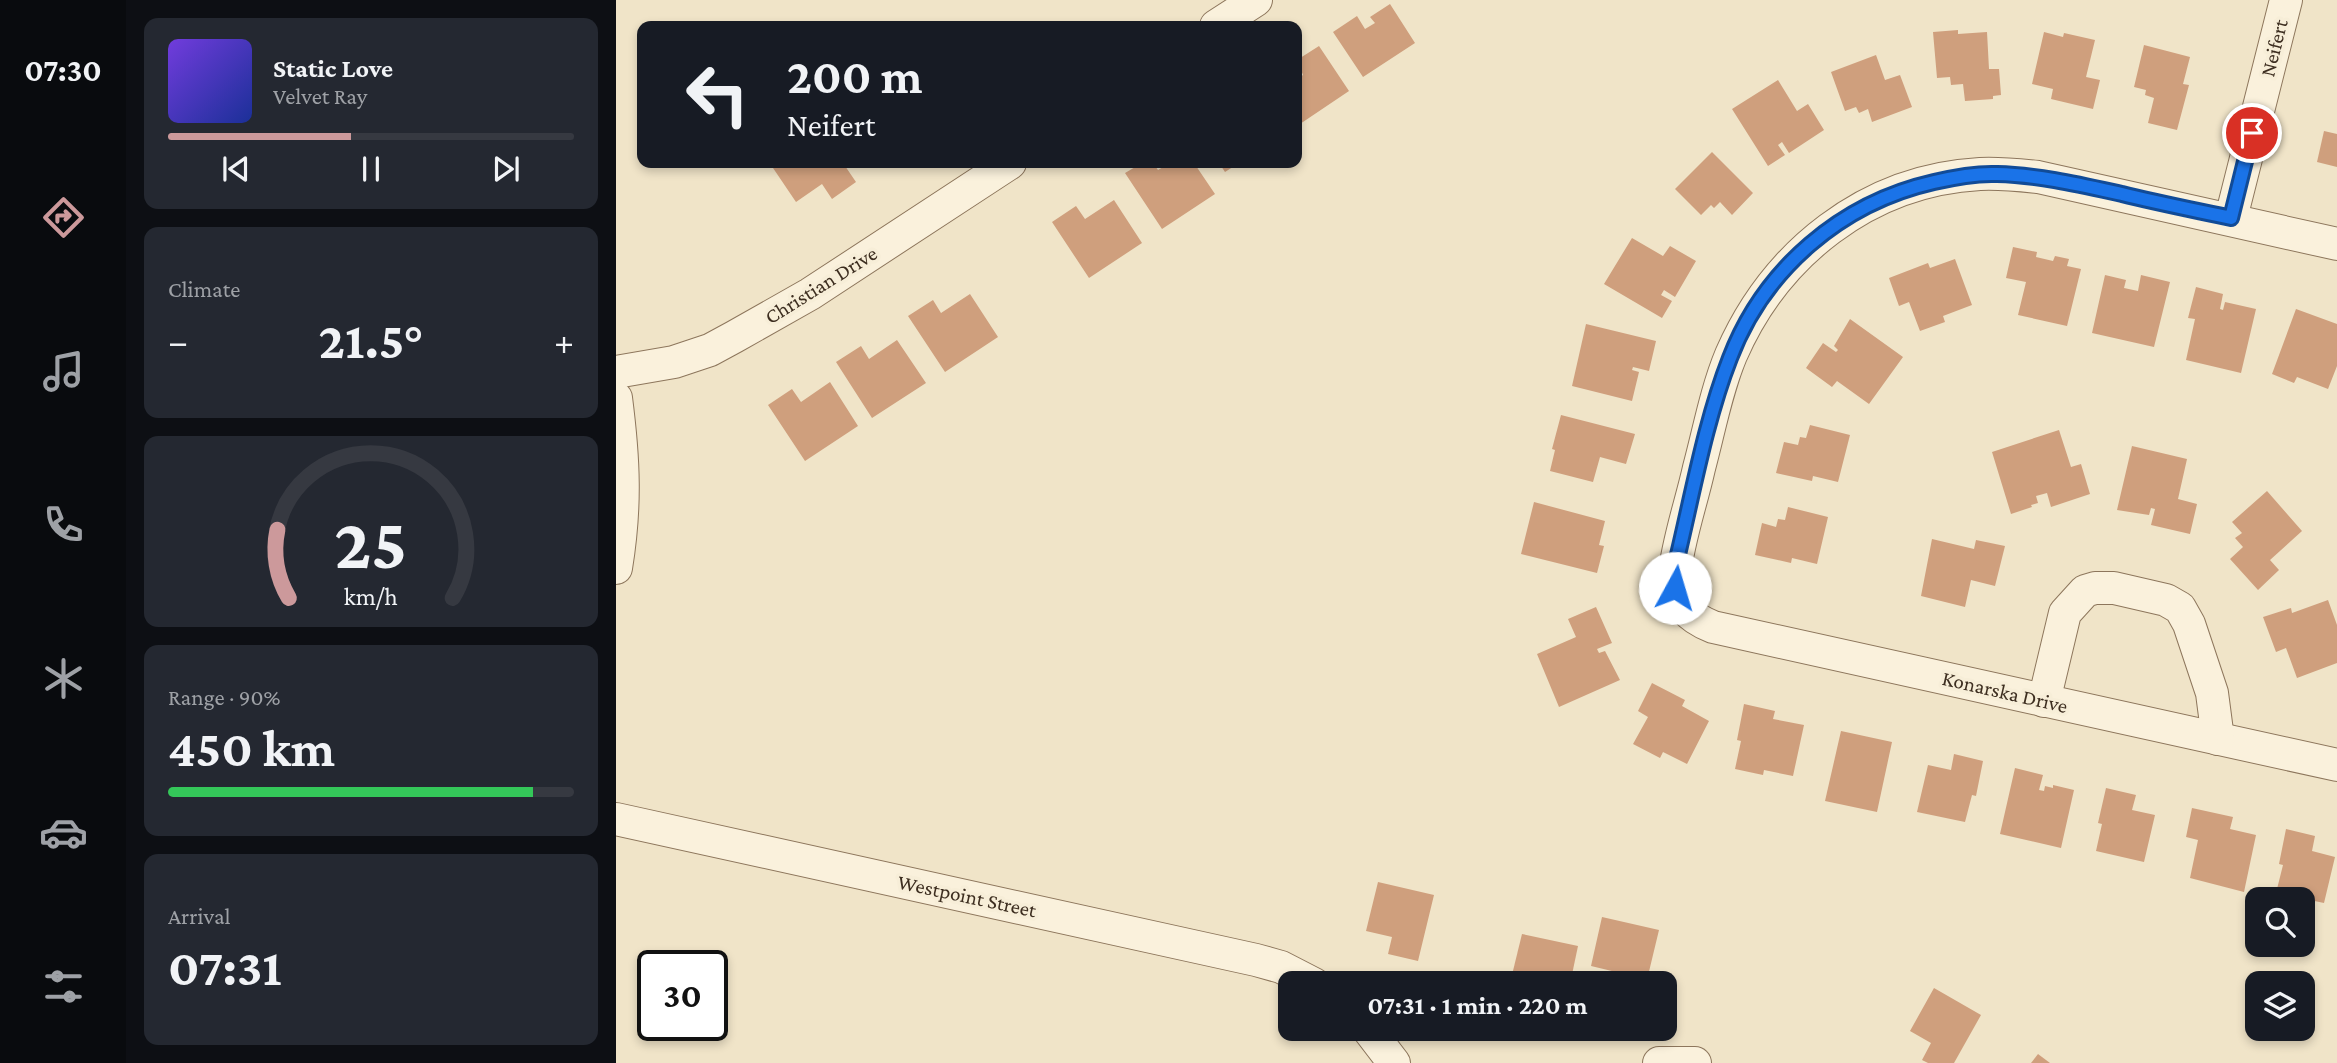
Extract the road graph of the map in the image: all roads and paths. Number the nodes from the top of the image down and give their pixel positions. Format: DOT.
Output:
graph roads {
  1 [pos="1256,0"];
  2 [pos="2286,0"];
  3 [pos="1224,21"];
  4 [pos="1002,168"];
  5 [pos="2231,218"];
  6 [pos="2337,244"];
  7 [pos="616,372"];
  8 [pos="616,398"];
  9 [pos="616,568"];
  10 [pos="2044,701"];
  11 [pos="2218,739"];
  12 [pos="2337,765"];
  13 [pos="616,819"];
  14 [pos="1289,971"];
  15 [pos="1377,1041"];
  16 [pos="1394,1063"];
  17 [pos="1659,1063"];
  18 [pos="1695,1063"];
  1 -- 3 [label="street"];
  2 -- 5 [label="street, Neifert"];
  4 -- 7 [label="street, Christian Drive"];
  5 -- 6 [label="street"];
  5 -- 10 [label="street, Konarska Drive"];
  8 -- 9 [label="street"];
  10 -- 11 [label="street, Konarska Drive"];
  10 -- 11 [label="street"];
  11 -- 12 [label="street, Konarska Drive"];
  13 -- 14 [label="street, Westpoint Street"];
  15 -- 16 [label="street"];
  17 -- 18 [label="street"];
}
